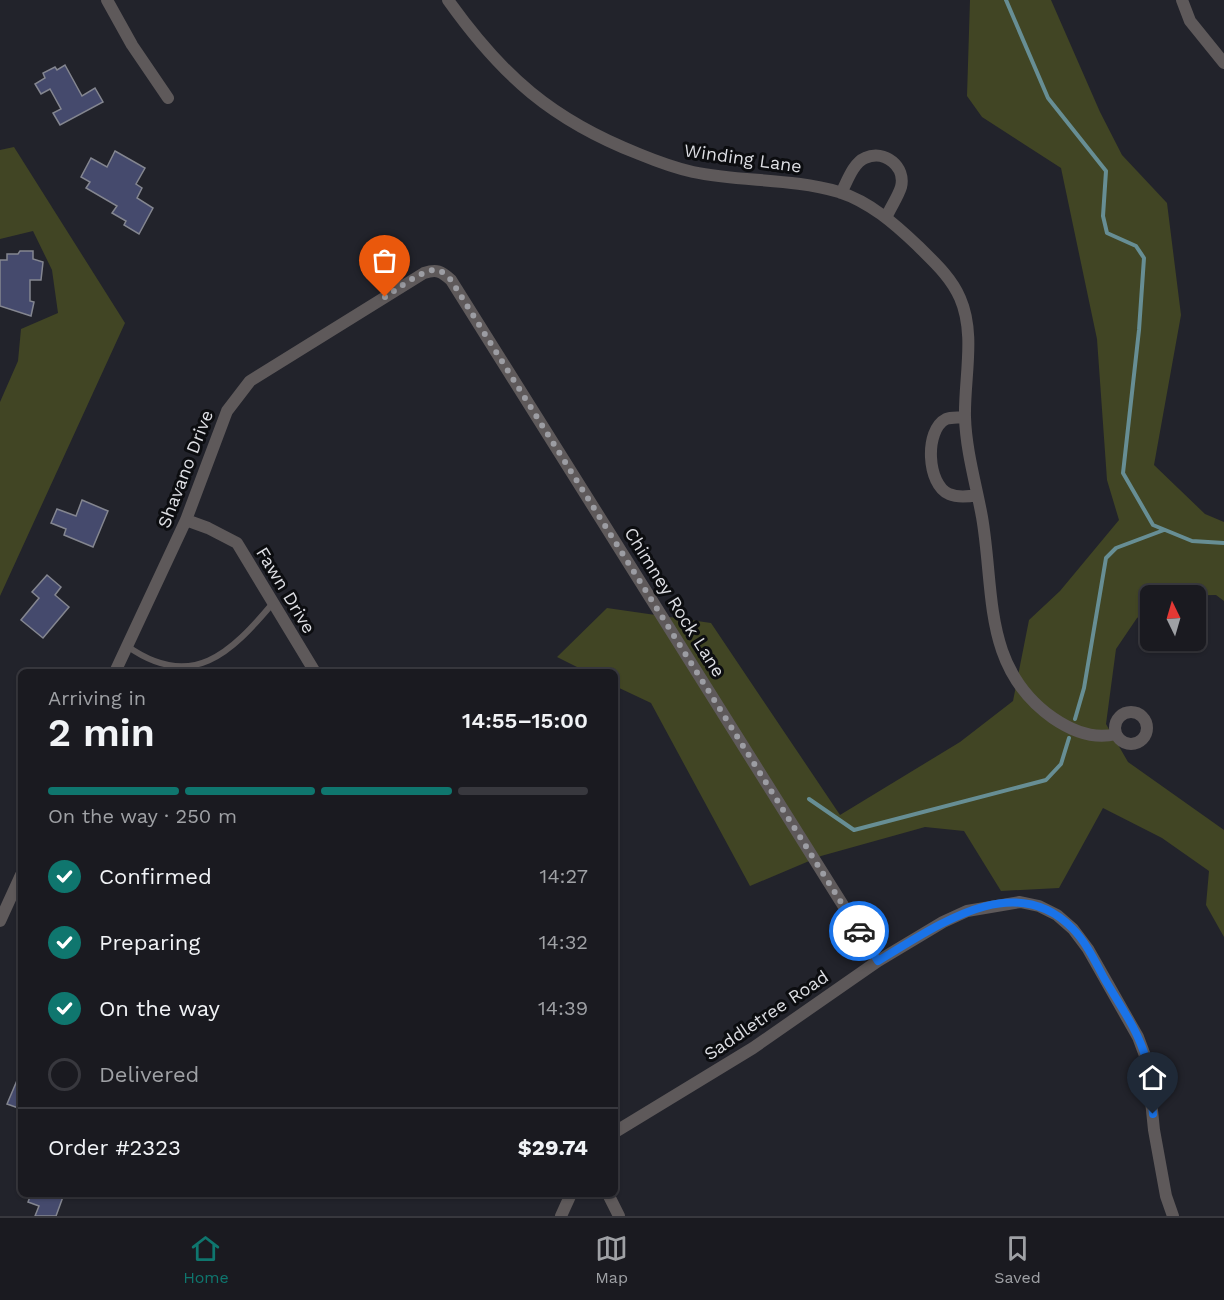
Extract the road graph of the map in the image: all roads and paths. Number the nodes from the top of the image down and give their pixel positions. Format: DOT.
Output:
graph roads {
  1 [pos="107,0"];
  2 [pos="448,0"];
  3 [pos="1182,0"];
  4 [pos="1224,63"];
  5 [pos="168,98"];
  6 [pos="841,193"];
  7 [pos="886,218"];
  8 [pos="435,270"];
  9 [pos="965,417"];
  10 [pos="977,495"];
  11 [pos="186,520"];
  12 [pos="273,603"];
  13 [pos="127,646"];
  14 [pos="116,669"];
  15 [pos="313,669"];
  16 [pos="1116,734"];
  17 [pos="18,882"];
  18 [pos="0,921"];
  19 [pos="878,961"];
  20 [pos="618,1130"];
  21 [pos="570,1197"];
  22 [pos="610,1197"];
  23 [pos="561,1216"];
  24 [pos="619,1216"];
  25 [pos="1173,1216"];
  1 -- 5 [label="street"];
  2 -- 6 [label="street, Winding Lane"];
  3 -- 4 [label="street"];
  6 -- 7 [label="street, Winding Lane"];
  6 -- 7 [label="street"];
  7 -- 9 [label="street, Winding Lane"];
  8 -- 11 [label="street, Shavano Drive"];
  8 -- 19 [label="street, Chimney Rock Lane"];
  9 -- 10 [label="street, Winding Lane"];
  9 -- 10 [label="street"];
  10 -- 16 [label="street, Winding Lane"];
  11 -- 12 [label="street, Fawn Drive"];
  11 -- 13 [label="street, Shavano Drive"];
  12 -- 13 [label="lane"];
  12 -- 15 [label="street, Fawn Drive"];
  13 -- 14 [label="street, Shavano Drive"];
  17 -- 18 [label="street"];
  19 -- 20 [label="street, Saddletree Road"];
  19 -- 25 [label="street, Saddletree Road"];
  21 -- 23 [label="street"];
  22 -- 24 [label="street"];
}
